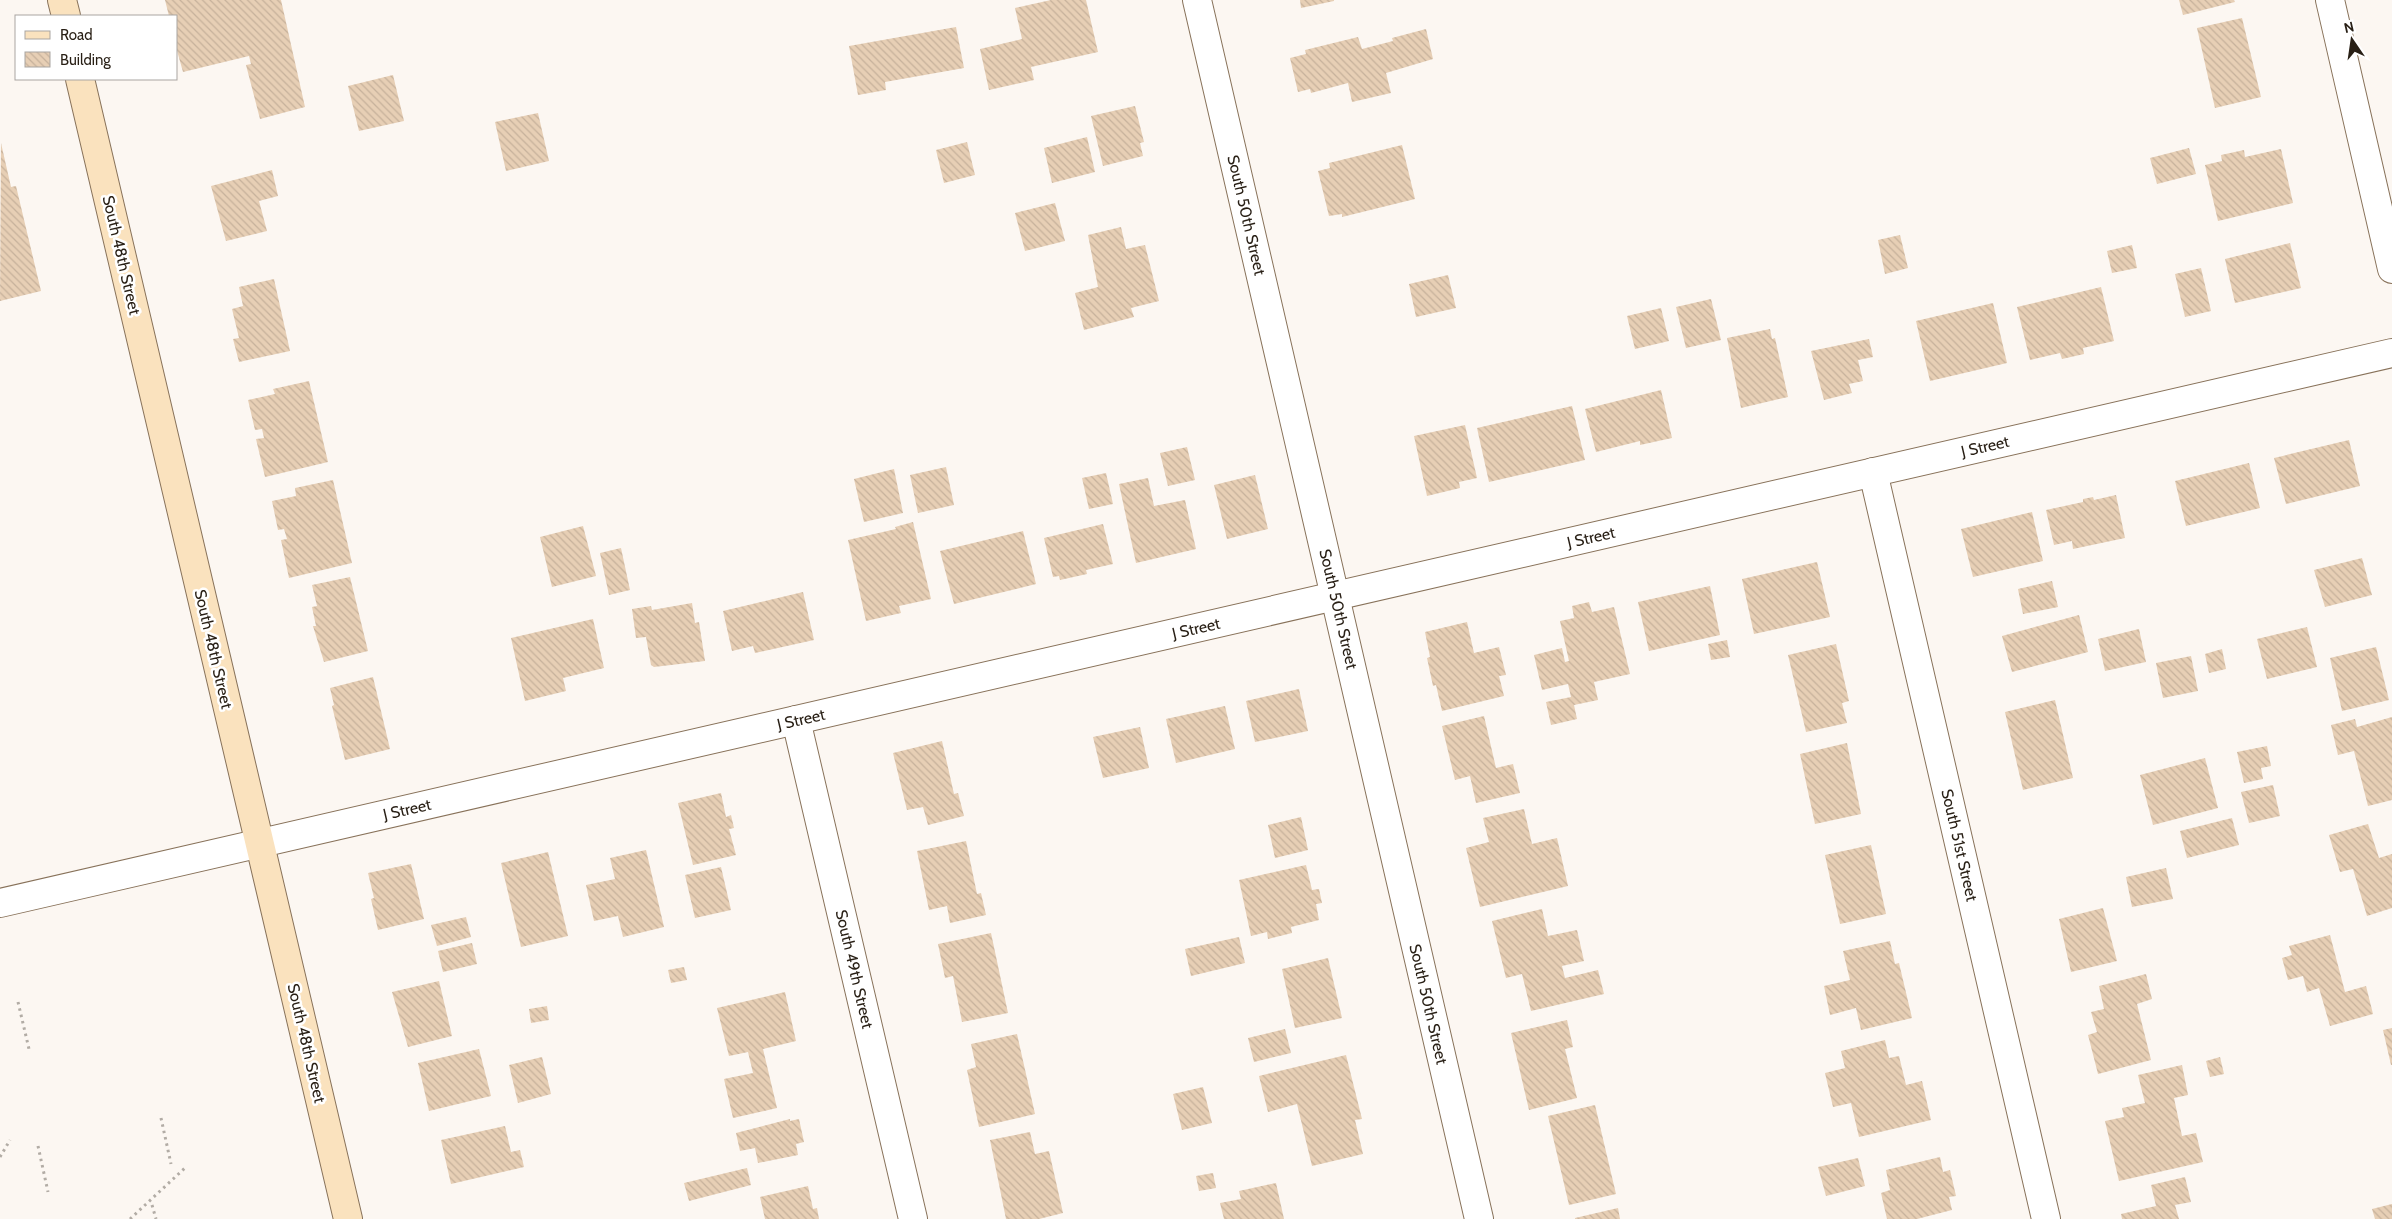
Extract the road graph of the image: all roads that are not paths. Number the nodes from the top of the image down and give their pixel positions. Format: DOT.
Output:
graph roads {
  1 [pos="62,0"];
  2 [pos="1197,0"];
  3 [pos="2330,0"];
  4 [pos="66,15"];
  5 [pos="80,80"];
  6 [pos="2392,269"];
  7 [pos="2392,353"];
  8 [pos="1873,472"];
  9 [pos="1335,595"];
  10 [pos="796,720"];
  11 [pos="260,842"];
  12 [pos="0,903"];
  13 [pos="348,1219"];
  14 [pos="913,1219"];
  15 [pos="1479,1219"];
  16 [pos="2046,1219"];
  1 -- 4 [label="main road"];
  2 -- 9 [label="street, South 50th Street"];
  3 -- 6 [label="street"];
  5 -- 11 [label="main road, South 48th Street"];
  7 -- 8 [label="street, J Street"];
  8 -- 9 [label="street, J Street"];
  8 -- 16 [label="street, South 51st Street"];
  9 -- 10 [label="street, J Street"];
  9 -- 15 [label="street, South 50th Street"];
  10 -- 11 [label="street, J Street"];
  10 -- 14 [label="street, South 49th Street"];
  11 -- 12 [label="street, J Street"];
  11 -- 13 [label="main road, South 48th Street"];
}
